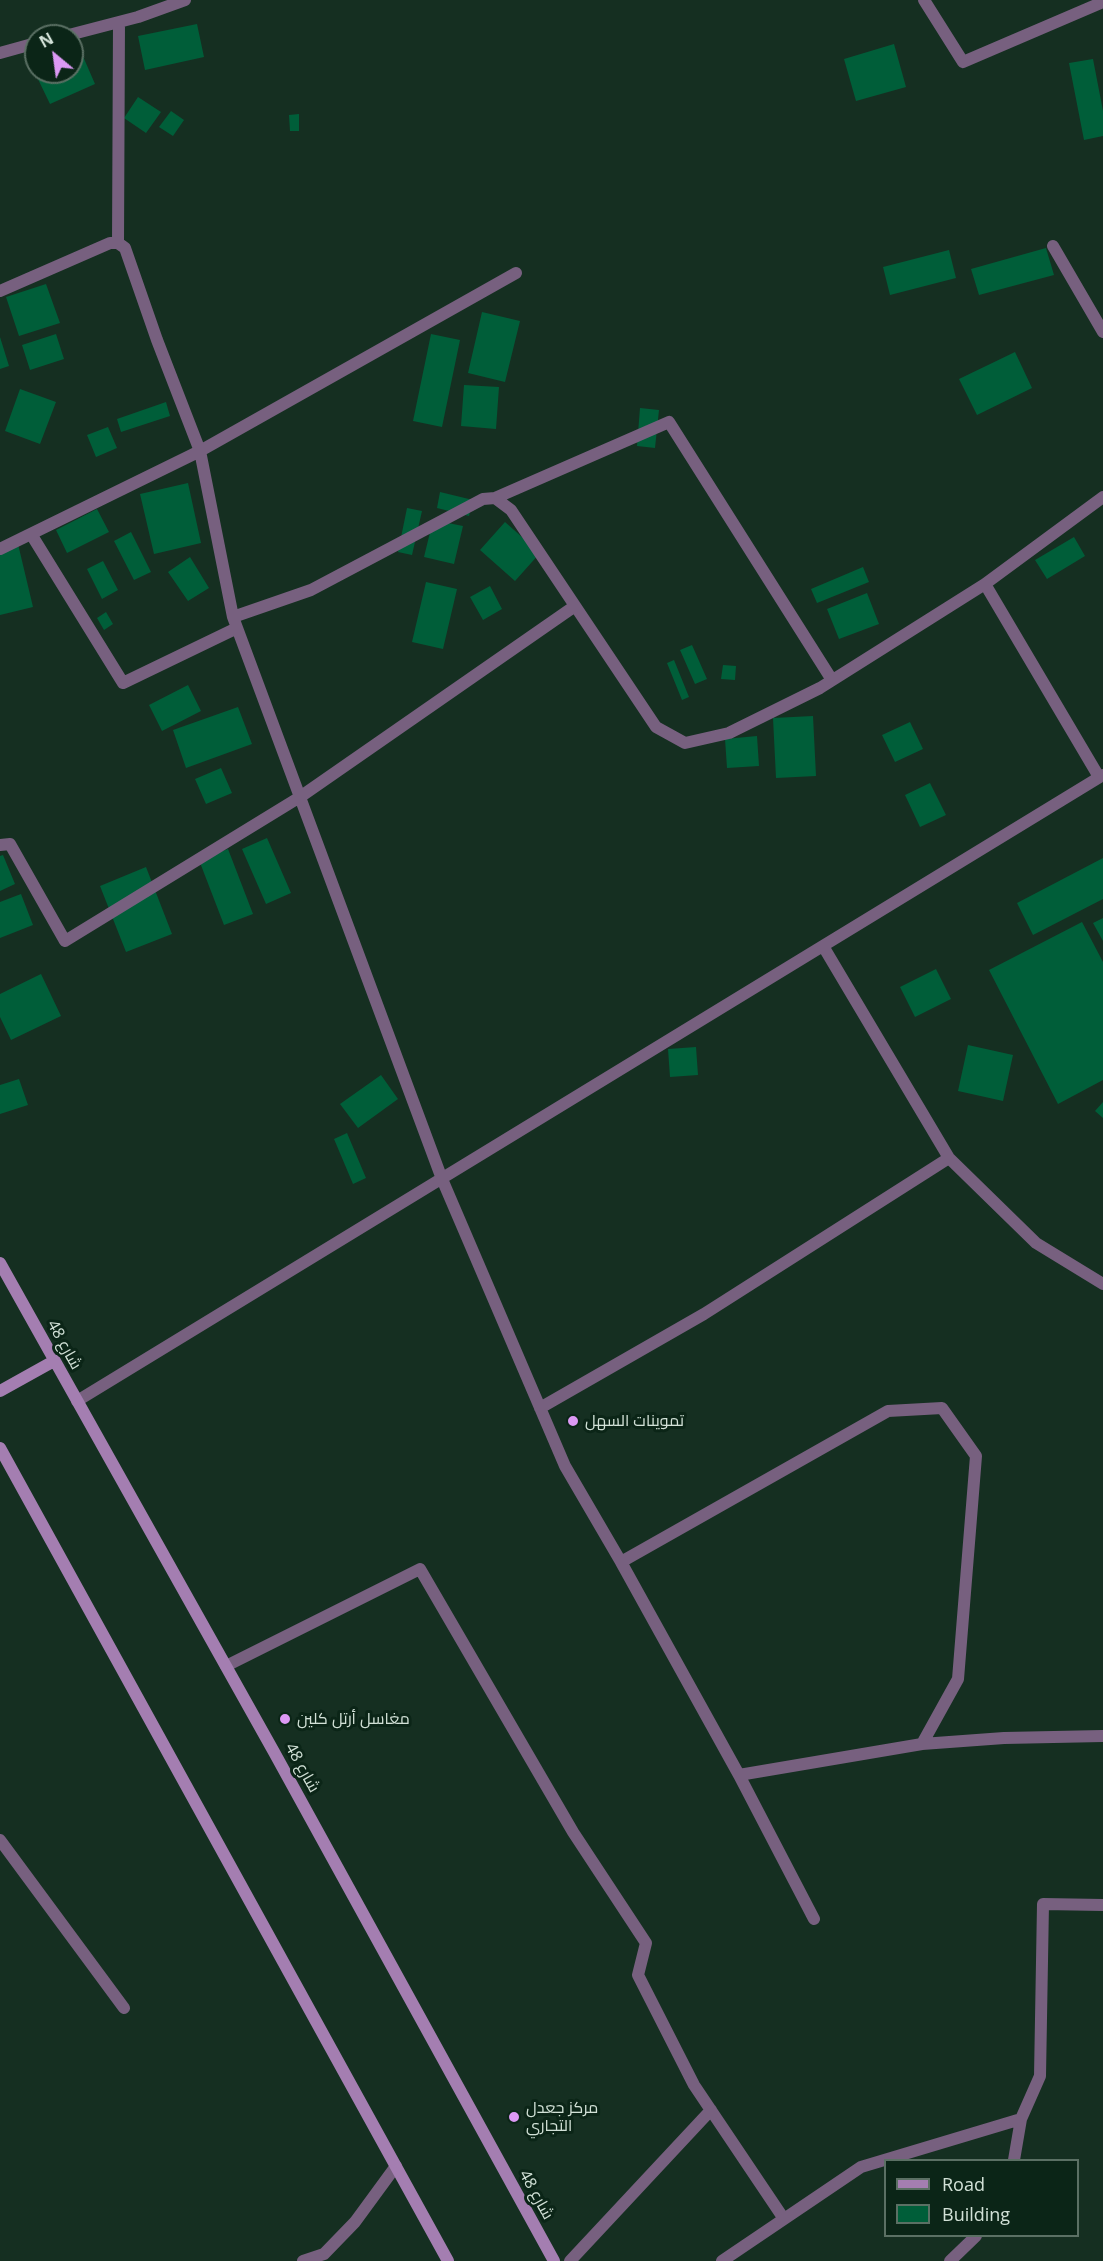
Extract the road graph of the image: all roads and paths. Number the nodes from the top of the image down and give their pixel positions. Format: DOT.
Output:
graph roads {
  1 [pos="185,0"];
  2 [pos="924,0"];
  3 [pos="1103,2"];
  4 [pos="119,22"];
  5 [pos="84,31"];
  6 [pos="24,47"];
  7 [pos="0,53"];
  8 [pos="118,243"];
  9 [pos="1053,246"];
  10 [pos="516,273"];
  11 [pos="0,291"];
  12 [pos="1103,332"];
  13 [pos="200,451"];
  14 [pos="1103,497"];
  15 [pos="495,498"];
  16 [pos="31,534"];
  17 [pos="0,549"];
  18 [pos="985,584"];
  19 [pos="575,606"];
  20 [pos="235,622"];
  21 [pos="832,680"];
  22 [pos="1101,776"];
  23 [pos="300,797"];
  24 [pos="0,845"];
  25 [pos="823,946"];
  26 [pos="950,1158"];
  27 [pos="442,1179"];
  28 [pos="0,1263"];
  29 [pos="1103,1284"];
  30 [pos="54,1360"];
  31 [pos="0,1391"];
  32 [pos="77,1401"];
  33 [pos="540,1408"];
  34 [pos="0,1448"];
  35 [pos="4,1467"];
  36 [pos="621,1562"];
  37 [pos="226,1666"];
  38 [pos="1103,1736"];
  39 [pos="922,1744"];
  40 [pos="739,1775"];
  41 [pos="0,1840"];
  42 [pos="1103,1905"];
  43 [pos="814,1919"];
  44 [pos="124,2008"];
  45 [pos="711,2110"];
  46 [pos="1021,2119"];
  47 [pos="888,2159"];
  48 [pos="1014,2159"];
  49 [pos="884,2160"];
  50 [pos="396,2166"];
  51 [pos="784,2219"];
  52 [pos="974,2237"];
  53 [pos="303,2261"];
  54 [pos="448,2261"];
  55 [pos="554,2261"];
  56 [pos="570,2261"];
  57 [pos="722,2261"];
  58 [pos="950,2261"];
  1 -- 4 [label="street"];
  2 -- 3 [label="street"];
  4 -- 5 [label="street"];
  4 -- 8 [label="street"];
  6 -- 7 [label="street"];
  8 -- 11 [label="street"];
  8 -- 13 [label="street"];
  9 -- 12 [label="street"];
  10 -- 13 [label="street"];
  13 -- 16 [label="street"];
  13 -- 20 [label="street"];
  14 -- 18 [label="street"];
  15 -- 19 [label="street"];
  15 -- 20 [label="street"];
  15 -- 21 [label="street"];
  16 -- 17 [label="street"];
  16 -- 20 [label="street"];
  18 -- 21 [label="street"];
  18 -- 22 [label="street"];
  19 -- 21 [label="street"];
  19 -- 23 [label="street"];
  20 -- 23 [label="street"];
  22 -- 25 [label="street"];
  23 -- 24 [label="street"];
  23 -- 27 [label="street"];
  25 -- 26 [label="street"];
  25 -- 27 [label="street"];
  26 -- 29 [label="street"];
  26 -- 33 [label="street"];
  27 -- 32 [label="street"];
  27 -- 33 [label="street"];
  28 -- 30 [label="main road, شارع 48"];
  30 -- 31 [label="main road"];
  30 -- 32 [label="main road, شارع 48"];
  32 -- 37 [label="main road, شارع 48"];
  33 -- 36 [label="street"];
  34 -- 35 [label="main road"];
  35 -- 50 [label="main road"];
  36 -- 39 [label="street"];
  36 -- 40 [label="street"];
  37 -- 45 [label="street"];
  37 -- 55 [label="main road, شارع 48"];
  38 -- 39 [label="street"];
  39 -- 40 [label="street"];
  40 -- 43 [label="street"];
  41 -- 44 [label="street"];
  42 -- 46 [label="street"];
  45 -- 51 [label="street"];
  45 -- 56 [label="street"];
  46 -- 47 [label="street"];
  46 -- 48 [label="street"];
  49 -- 51 [label="street"];
  50 -- 53 [label="street"];
  50 -- 54 [label="main road"];
  51 -- 57 [label="street"];
  52 -- 58 [label="street"];
}
